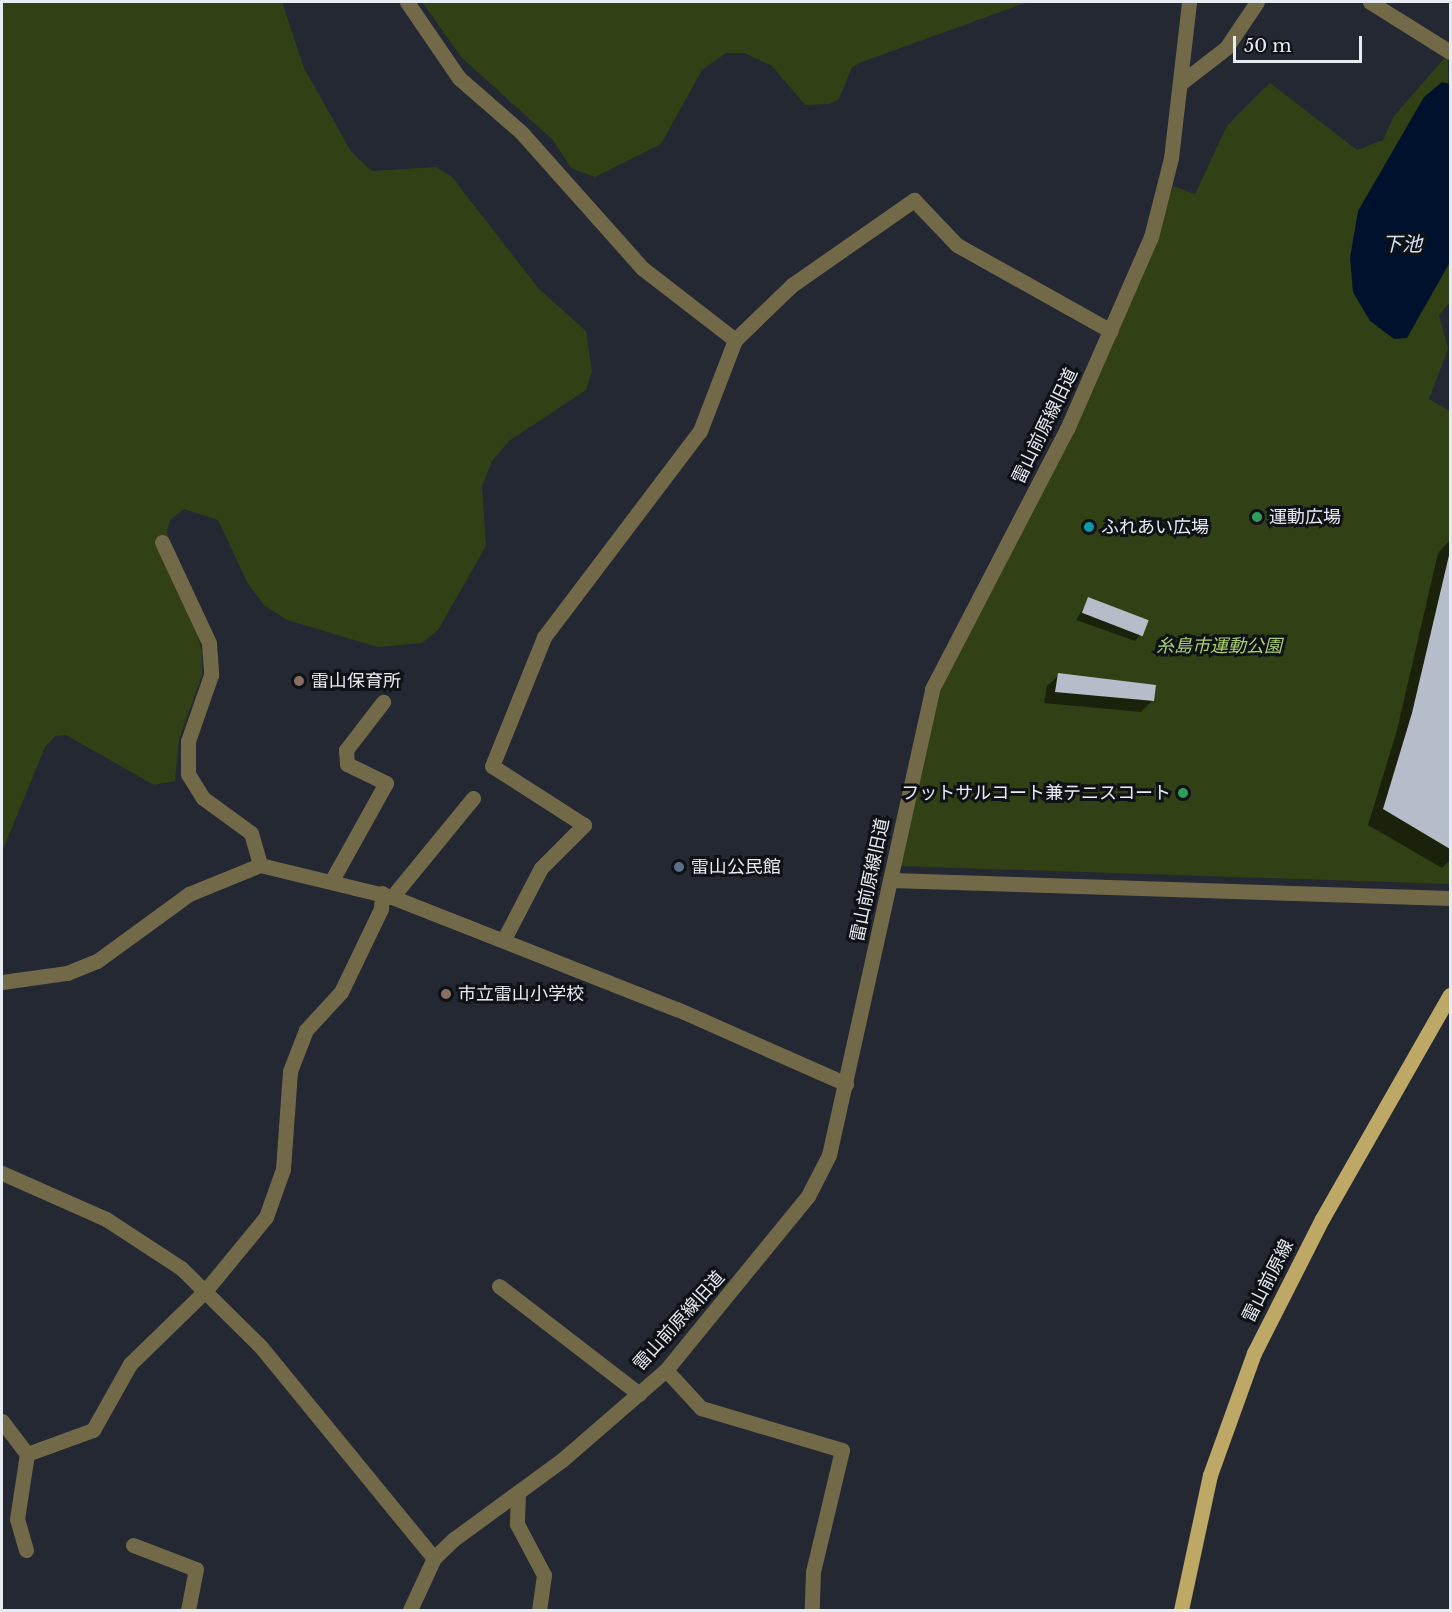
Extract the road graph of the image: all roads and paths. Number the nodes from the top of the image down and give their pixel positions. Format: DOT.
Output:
graph roads {
  1 [pos="407,2"];
  2 [pos="1189,2"];
  3 [pos="1257,2"];
  4 [pos="1370,2"];
  5 [pos="1450,52"];
  6 [pos="1182,82"];
  7 [pos="1111,331"];
  8 [pos="735,340"];
  9 [pos="162,542"];
  10 [pos="383,702"];
  11 [pos="473,798"];
  12 [pos="260,865"];
  13 [pos="332,880"];
  14 [pos="891,880"];
  15 [pos="387,895"];
  16 [pos="1450,898"];
  17 [pos="504,939"];
  18 [pos="2,982"];
  19 [pos="1450,994"];
  20 [pos="846,1084"];
  21 [pos="2,1173"];
  22 [pos="499,1286"];
  23 [pos="206,1290"];
  24 [pos="666,1370"];
  25 [pos="639,1394"];
  26 [pos="2,1421"];
  27 [pos="27,1454"];
  28 [pos="518,1492"];
  29 [pos="133,1545"];
  30 [pos="26,1550"];
  31 [pos="434,1558"];
  32 [pos="188,1611"];
  33 [pos="410,1611"];
  34 [pos="539,1611"];
  35 [pos="812,1611"];
  36 [pos="1180,1611"];
  1 -- 8 [label="street"];
  2 -- 6 [label="street, 雷山前原線旧道"];
  3 -- 6 [label="street"];
  4 -- 5 [label="street"];
  6 -- 7 [label="street, 雷山前原線旧道"];
  7 -- 8 [label="street"];
  7 -- 14 [label="street, 雷山前原線旧道"];
  8 -- 17 [label="street"];
  9 -- 12 [label="street"];
  10 -- 13 [label="street"];
  11 -- 15 [label="street"];
  12 -- 13 [label="street"];
  12 -- 18 [label="street"];
  13 -- 15 [label="street"];
  14 -- 16 [label="street"];
  14 -- 20 [label="street, 雷山前原線旧道"];
  15 -- 17 [label="street"];
  15 -- 23 [label="street"];
  17 -- 20 [label="street"];
  19 -- 36 [label="main road, 雷山前原線"];
  20 -- 24 [label="street, 雷山前原線旧道"];
  21 -- 23 [label="street"];
  22 -- 25 [label="street"];
  23 -- 27 [label="street"];
  23 -- 31 [label="street"];
  24 -- 25 [label="street, 雷山前原線旧道"];
  24 -- 35 [label="street"];
  25 -- 28 [label="street, 雷山前原線旧道"];
  26 -- 27 [label="street"];
  27 -- 30 [label="street"];
  28 -- 31 [label="street, 雷山前原線旧道"];
  28 -- 34 [label="street"];
  29 -- 32 [label="street"];
  31 -- 33 [label="street, 雷山前原線旧道"];
}
